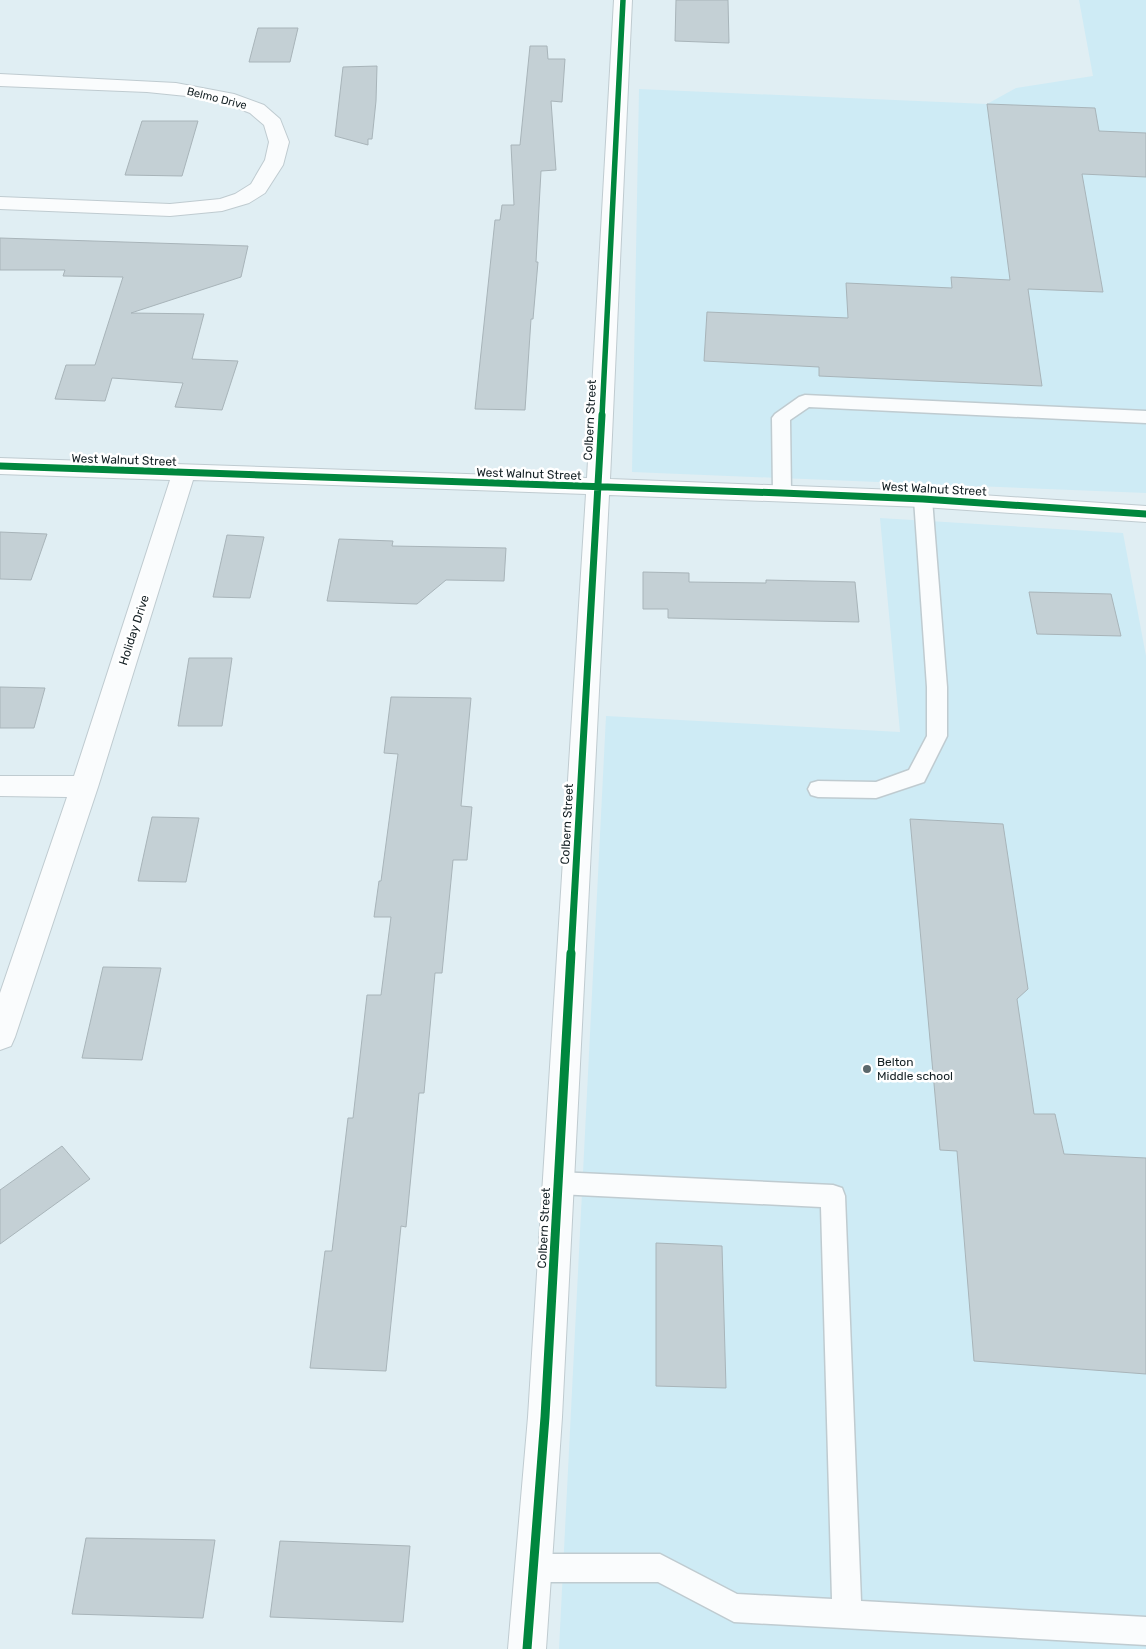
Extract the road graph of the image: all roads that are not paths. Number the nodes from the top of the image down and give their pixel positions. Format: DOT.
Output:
graph roads {
  1 [pos="623,0"];
  2 [pos="0,80"];
  3 [pos="0,203"];
  4 [pos="1146,417"];
  5 [pos="0,466"];
  6 [pos="184,473"];
  7 [pos="598,487"];
  8 [pos="782,493"];
  9 [pos="923,499"];
  10 [pos="1146,514"];
  11 [pos="0,786"];
  12 [pos="84,787"];
  13 [pos="818,789"];
  14 [pos="0,1037"];
  15 [pos="558,1183"];
  16 [pos="533,1568"];
  17 [pos="847,1615"];
  18 [pos="1146,1631"];
  19 [pos="527,1649"];
  1 -- 7 [label="street, Colbern Street"];
  2 -- 3 [label="street, Belmo Drive"];
  4 -- 8 [label="lane"];
  5 -- 6 [label="street, West Walnut Street"];
  6 -- 7 [label="street, West Walnut Street"];
  6 -- 12 [label="street, Holiday Drive"];
  7 -- 8 [label="street, West Walnut Street"];
  7 -- 15 [label="street, Colbern Street"];
  8 -- 9 [label="street, West Walnut Street"];
  9 -- 10 [label="street, West Walnut Street"];
  9 -- 13 [label="lane"];
  11 -- 12 [label="street"];
  12 -- 14 [label="street, Holiday Drive"];
  15 -- 16 [label="street, Colbern Street"];
  15 -- 17 [label="lane"];
  16 -- 17 [label="lane"];
  16 -- 19 [label="street, Colbern Street"];
  17 -- 18 [label="lane"];
}
